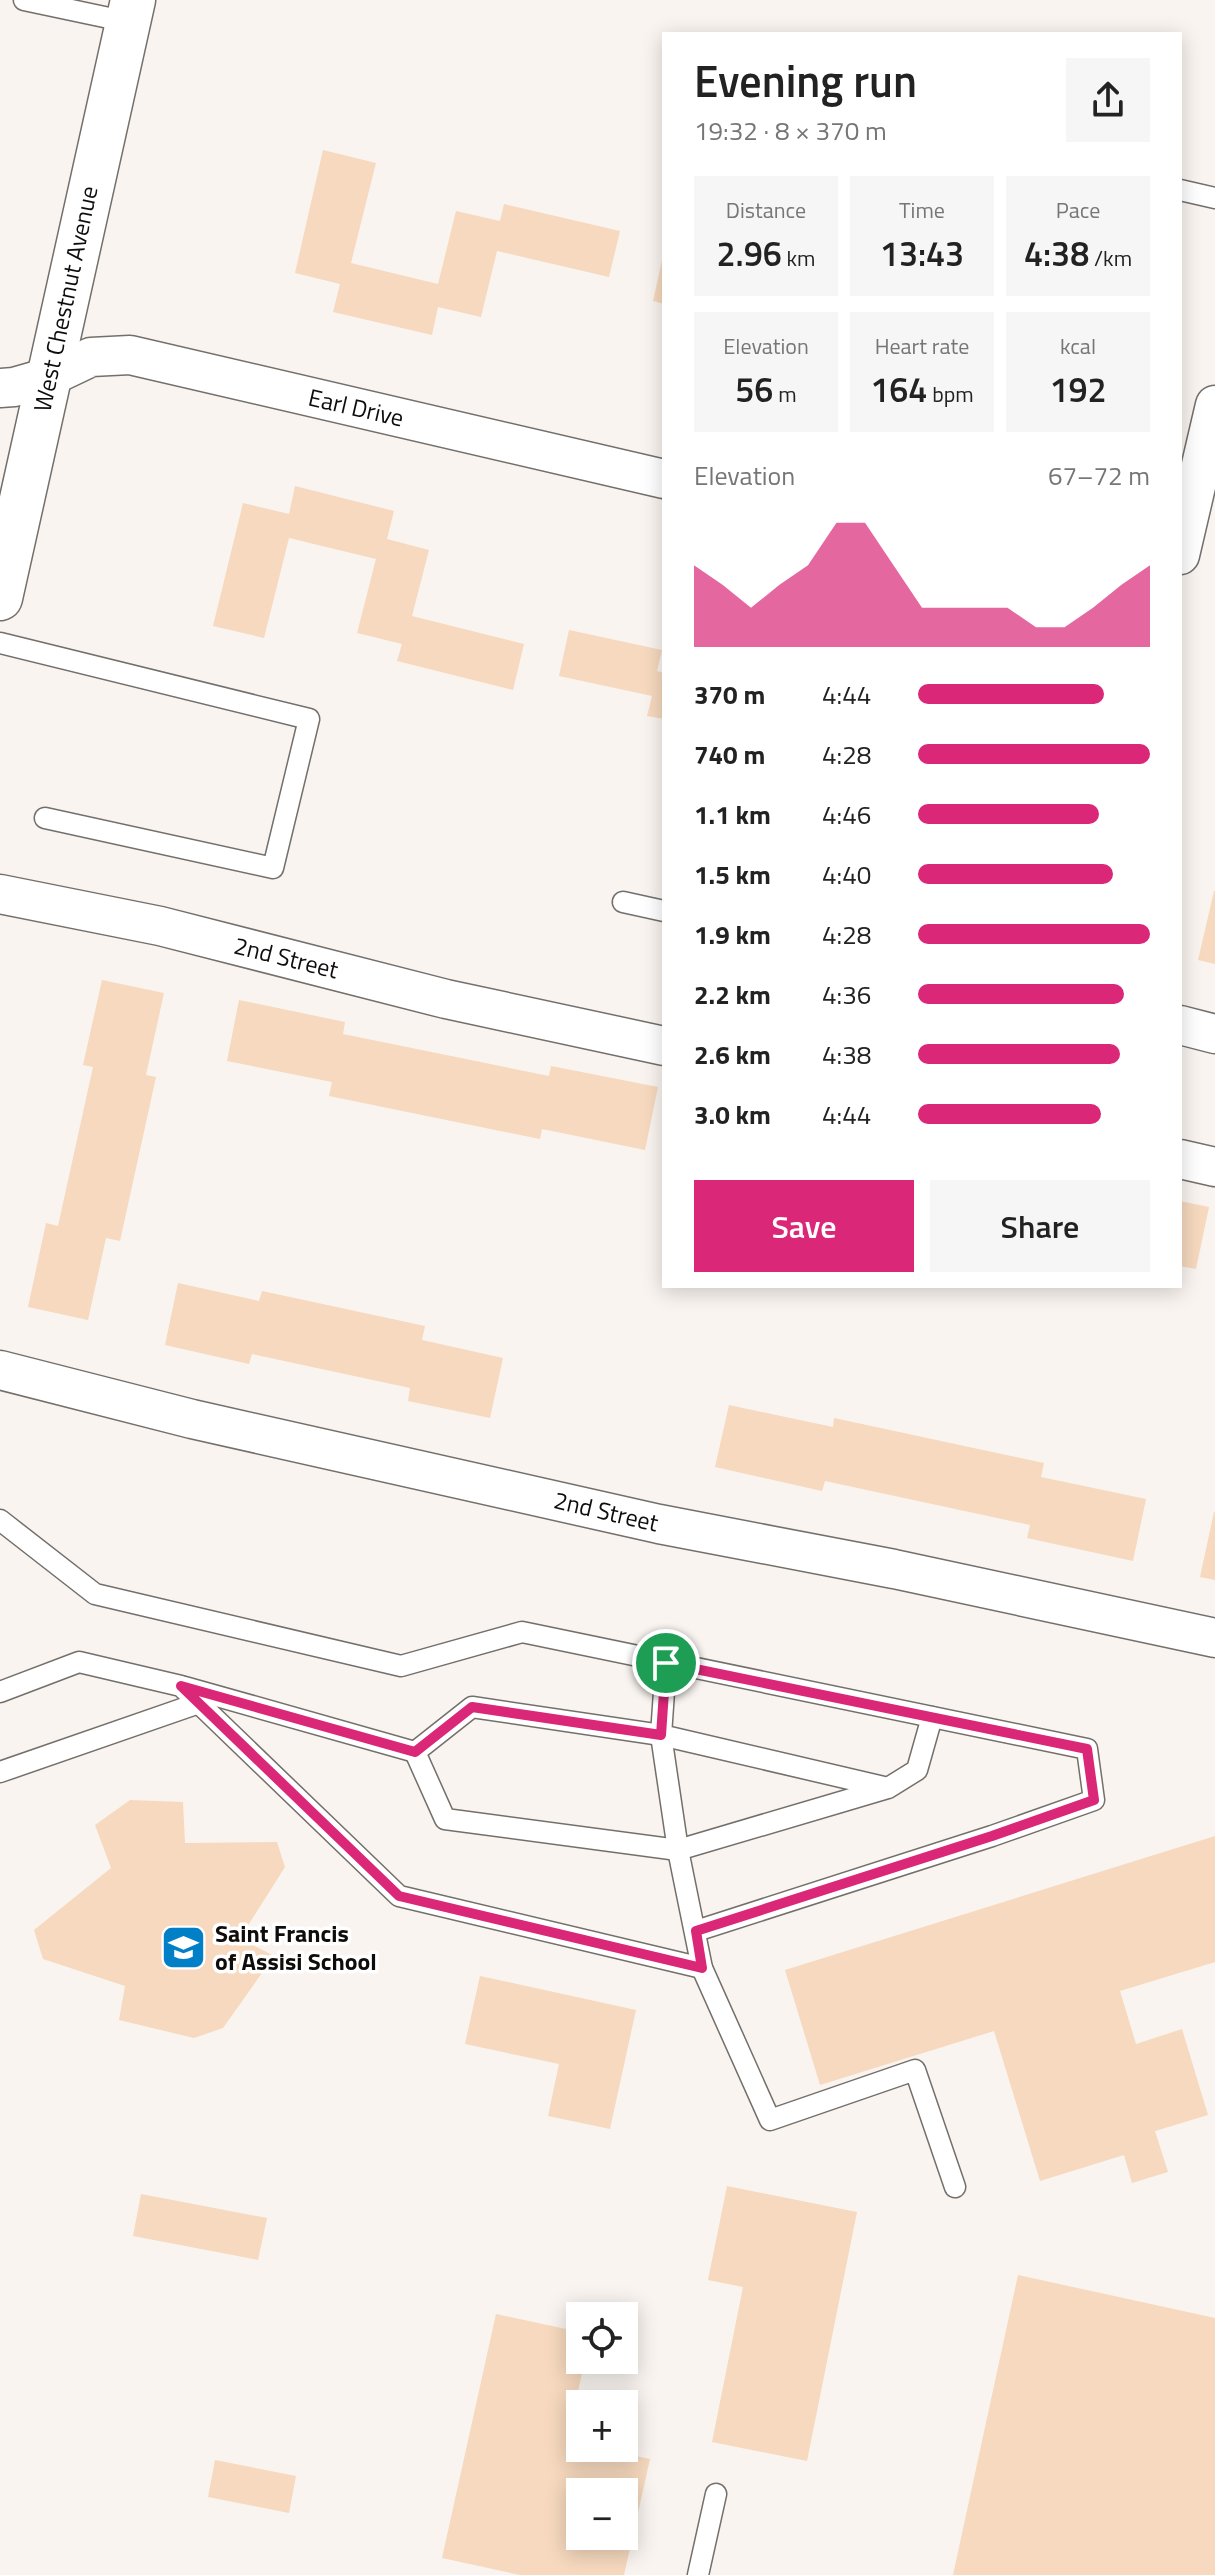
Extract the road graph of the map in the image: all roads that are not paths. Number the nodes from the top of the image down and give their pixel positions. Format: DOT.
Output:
graph roads {
  1 [pos="24,0"];
  2 [pos="130,11"];
  3 [pos="1182,190"];
  4 [pos="1215,198"];
  5 [pos="49,377"];
  6 [pos="0,388"];
  7 [pos="1215,405"];
  8 [pos="662,479"];
  9 [pos="1182,546"];
  10 [pos="0,598"];
  11 [pos="0,643"];
  12 [pos="45,818"];
  13 [pos="0,894"];
  14 [pos="623,902"];
  15 [pos="662,911"];
  16 [pos="1182,1026"];
  17 [pos="1215,1034"];
  18 [pos="662,1046"];
  19 [pos="1182,1159"];
  20 [pos="1215,1167"];
  21 [pos="0,1370"];
  22 [pos="0,1520"];
  23 [pos="1215,1638"];
  24 [pos="666,1663"];
  25 [pos="181,1686"];
  26 [pos="0,1692"];
  27 [pos="199,1703"];
  28 [pos="932,1717"];
  29 [pos="661,1735"];
  30 [pos="415,1752"];
  31 [pos="0,1772"];
  32 [pos="888,1788"];
  33 [pos="678,1850"];
  34 [pos="696,1931"];
  35 [pos="702,1968"];
  36 [pos="955,2187"];
  37 [pos="716,2494"];
  38 [pos="698,2575"];
  1 -- 2 [label="lane"];
  2 -- 5 [label="street, West Chestnut Avenue"];
  3 -- 4 [label="lane"];
  5 -- 6 [label="street, Earl Drive"];
  5 -- 8 [label="street, Earl Drive"];
  5 -- 10 [label="street, West Chestnut Avenue"];
  7 -- 9 [label="street"];
  11 -- 12 [label="lane"];
  13 -- 18 [label="street, 2nd Street"];
  14 -- 15 [label="lane"];
  16 -- 17 [label="street"];
  19 -- 20 [label="street"];
  21 -- 23 [label="street, 2nd Street"];
  22 -- 24 [label="lane"];
  24 -- 28 [label="lane"];
  24 -- 29 [label="lane"];
  25 -- 26 [label="lane"];
  25 -- 27 [label="lane"];
  25 -- 30 [label="lane"];
  27 -- 31 [label="lane"];
  27 -- 35 [label="lane"];
  28 -- 32 [label="lane"];
  28 -- 34 [label="lane"];
  29 -- 30 [label="lane"];
  29 -- 32 [label="lane"];
  29 -- 33 [label="lane"];
  30 -- 33 [label="lane"];
  32 -- 33 [label="lane"];
  33 -- 34 [label="lane"];
  34 -- 35 [label="lane"];
  35 -- 36 [label="lane"];
  37 -- 38 [label="lane"];
}
